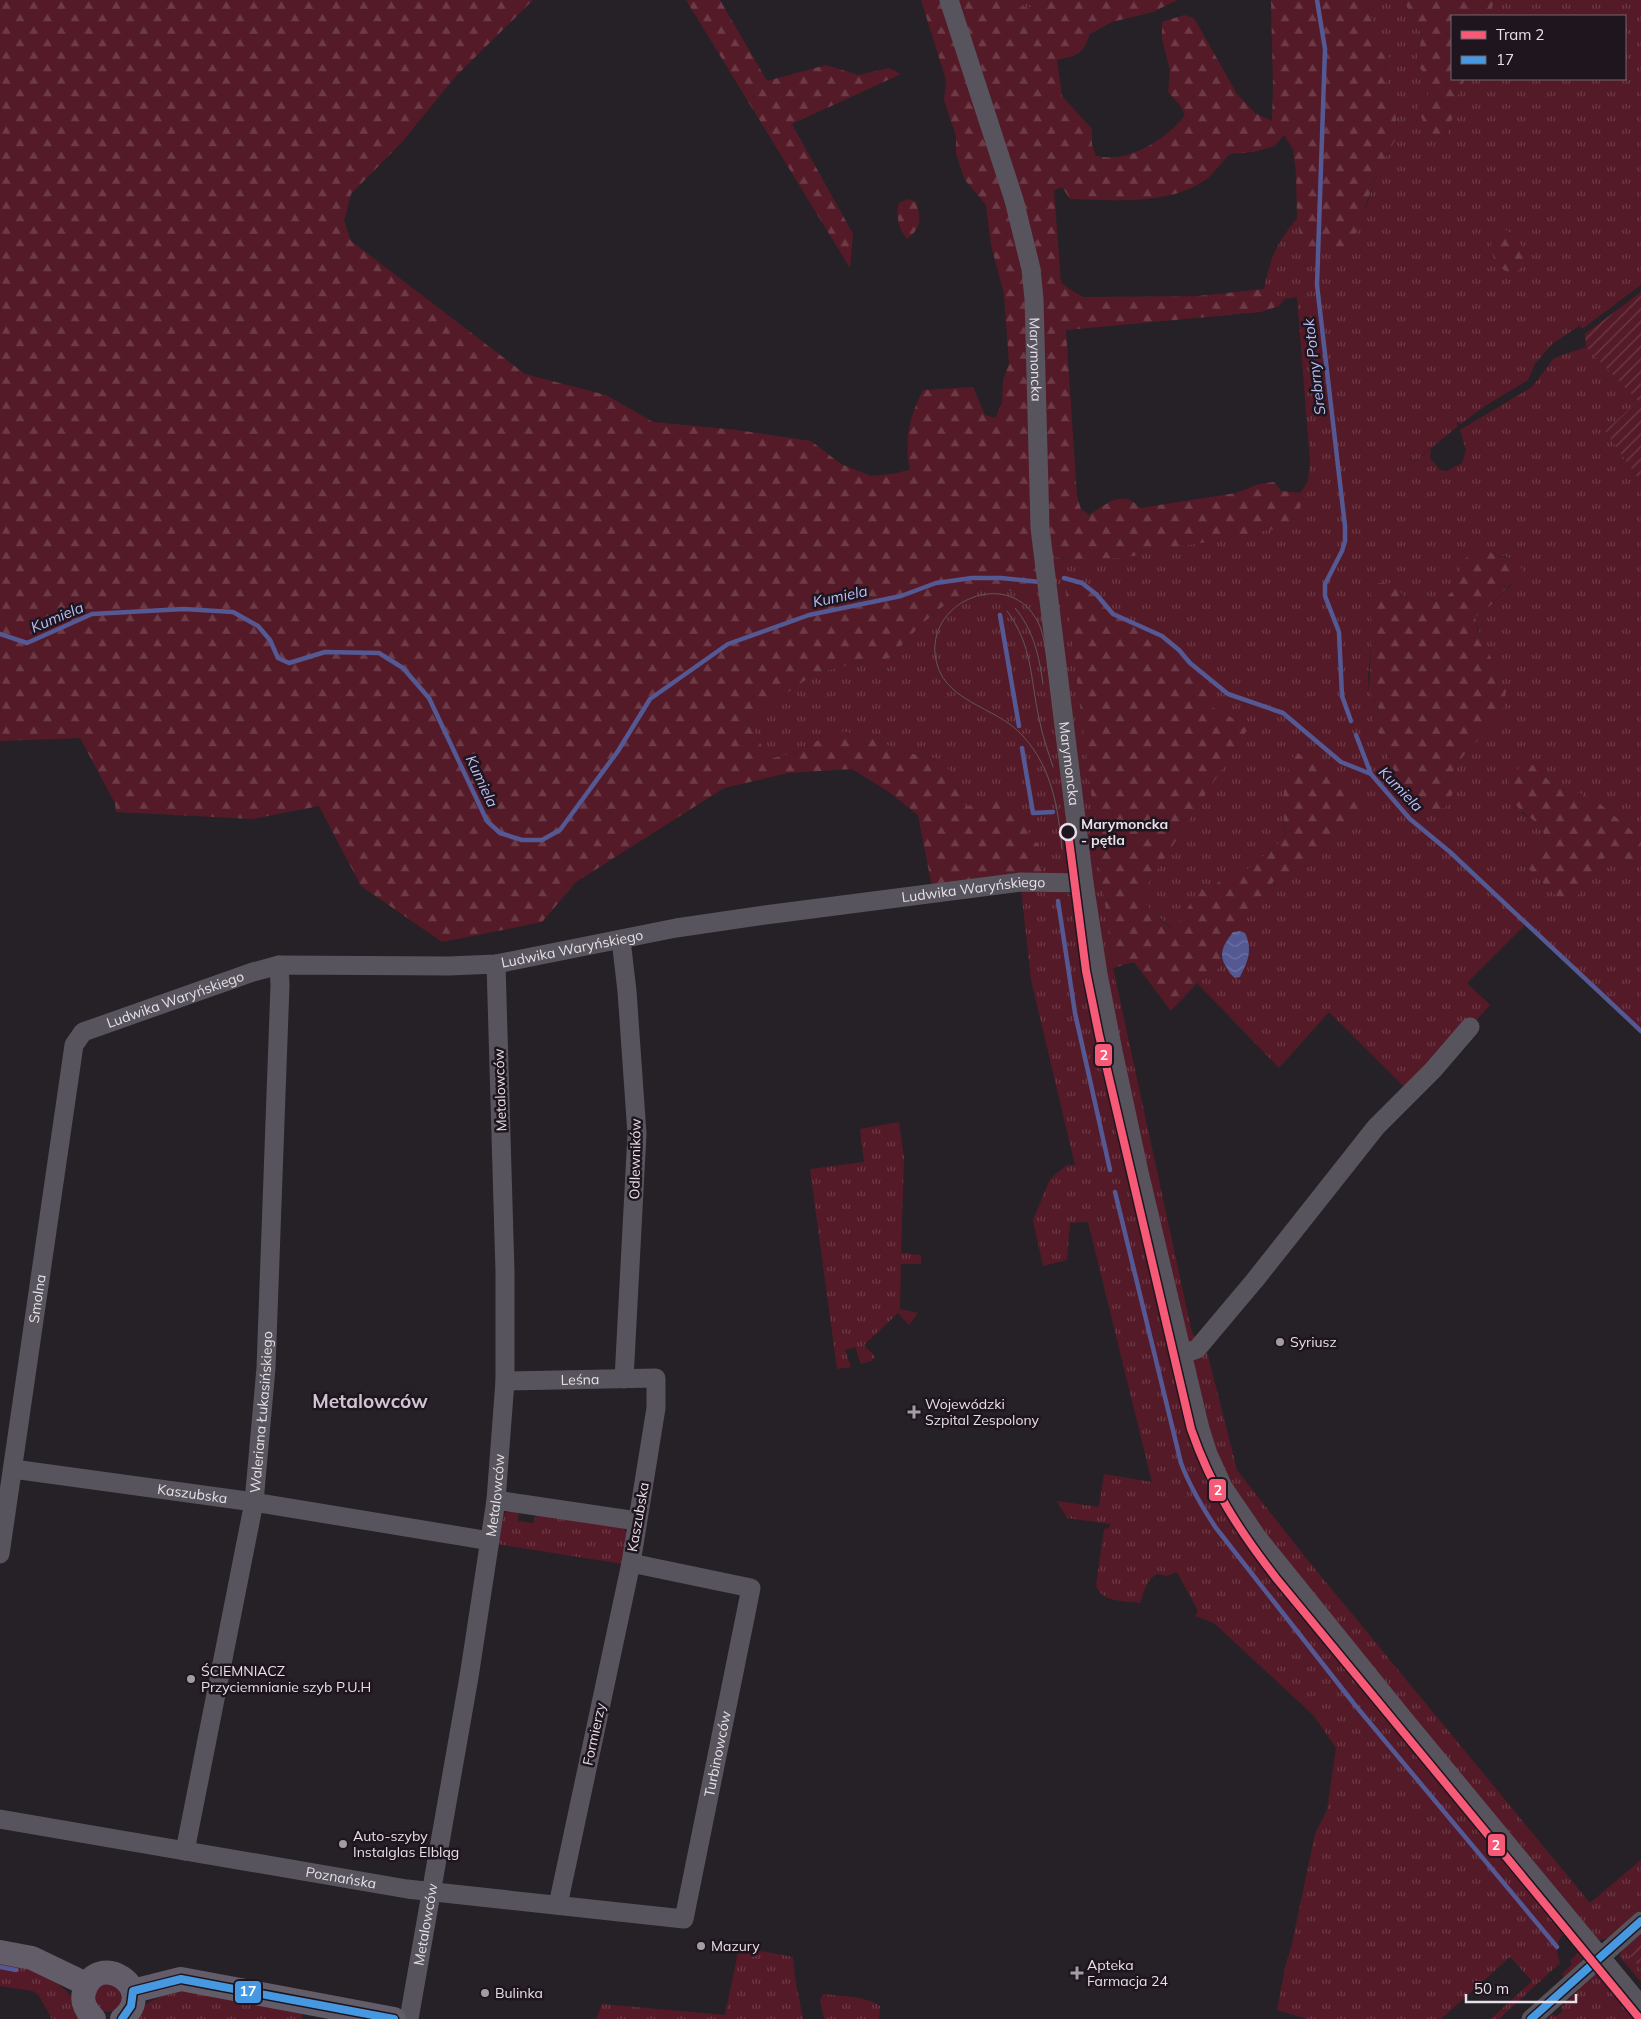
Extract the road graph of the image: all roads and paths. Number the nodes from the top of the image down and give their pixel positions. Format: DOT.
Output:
graph roads {
  1 [pos="949,0"];
  2 [pos="1084,883"];
  3 [pos="621,940"];
  4 [pos="496,964"];
  5 [pos="279,965"];
  6 [pos="1470,1027"];
  7 [pos="74,1045"];
  8 [pos="1182,1354"];
  9 [pos="656,1378"];
  10 [pos="624,1379"];
  11 [pos="505,1380"];
  12 [pos="13,1469"];
  13 [pos="496,1500"];
  14 [pos="254,1502"];
  15 [pos="637,1521"];
  16 [pos="490,1541"];
  17 [pos="0,1554"];
  18 [pos="631,1563"];
  19 [pos="751,1588"];
  20 [pos="0,1819"];
  21 [pos="185,1851"];
  22 [pos="430,1892"];
  23 [pos="558,1905"];
  24 [pos="684,1919"];
  25 [pos="1641,1920"];
  26 [pos="0,1952"];
  27 [pos="1601,1957"];
  28 [pos="86,1984"];
  29 [pos="132,1991"];
  30 [pos="1641,2006"];
  31 [pos="94,2019"];
  32 [pos="122,2019"];
  33 [pos="394,2019"];
  34 [pos="409,2019"];
  35 [pos="1531,2019"];
  1 -- 2 [label="street, Marymoncka"];
  2 -- 3 [label="street, Ludwika Waryńskiego"];
  2 -- 8 [label="street, Marymoncka"];
  3 -- 4 [label="street, Ludwika Waryńskiego"];
  3 -- 10 [label="street, Odlewników"];
  4 -- 5 [label="street, Ludwika Waryńskiego"];
  4 -- 11 [label="street, Metalowców"];
  5 -- 7 [label="street, Ludwika Waryńskiego"];
  5 -- 14 [label="street, Waleriana Łukasińskiego"];
  6 -- 8 [label="street"];
  7 -- 12 [label="street, Smolna"];
  8 -- 27 [label="street, Marymoncka"];
  9 -- 10 [label="street, Leśna"];
  9 -- 15 [label="street, Kaszubska"];
  10 -- 11 [label="street, Leśna"];
  11 -- 13 [label="street, Metalowców"];
  12 -- 14 [label="street, Kaszubska"];
  12 -- 17 [label="street, Smolna"];
  13 -- 15 [label="street"];
  13 -- 16 [label="street, Metalowców"];
  14 -- 16 [label="street, Kaszubska"];
  14 -- 21 [label="street, Waleriana Łukasińskiego"];
  15 -- 18 [label="street, Kaszubska"];
  16 -- 22 [label="street, Metalowców"];
  18 -- 19 [label="street, Kaszubska"];
  18 -- 23 [label="street, Formierzy"];
  19 -- 24 [label="street, Turbinowców"];
  20 -- 21 [label="street, Poznańska"];
  21 -- 22 [label="street, Poznańska"];
  22 -- 23 [label="street, Poznańska"];
  22 -- 34 [label="street, Metalowców"];
  23 -- 24 [label="street, Poznańska"];
  25 -- 27 [label="street"];
  26 -- 28 [label="main road"];
  27 -- 30 [label="street, Marymoncka"];
  27 -- 35 [label="street"];
  28 -- 29 [label="main road"];
  28 -- 31 [label="main road"];
  29 -- 32 [label="main road"];
  29 -- 33 [label="main road"];
}
